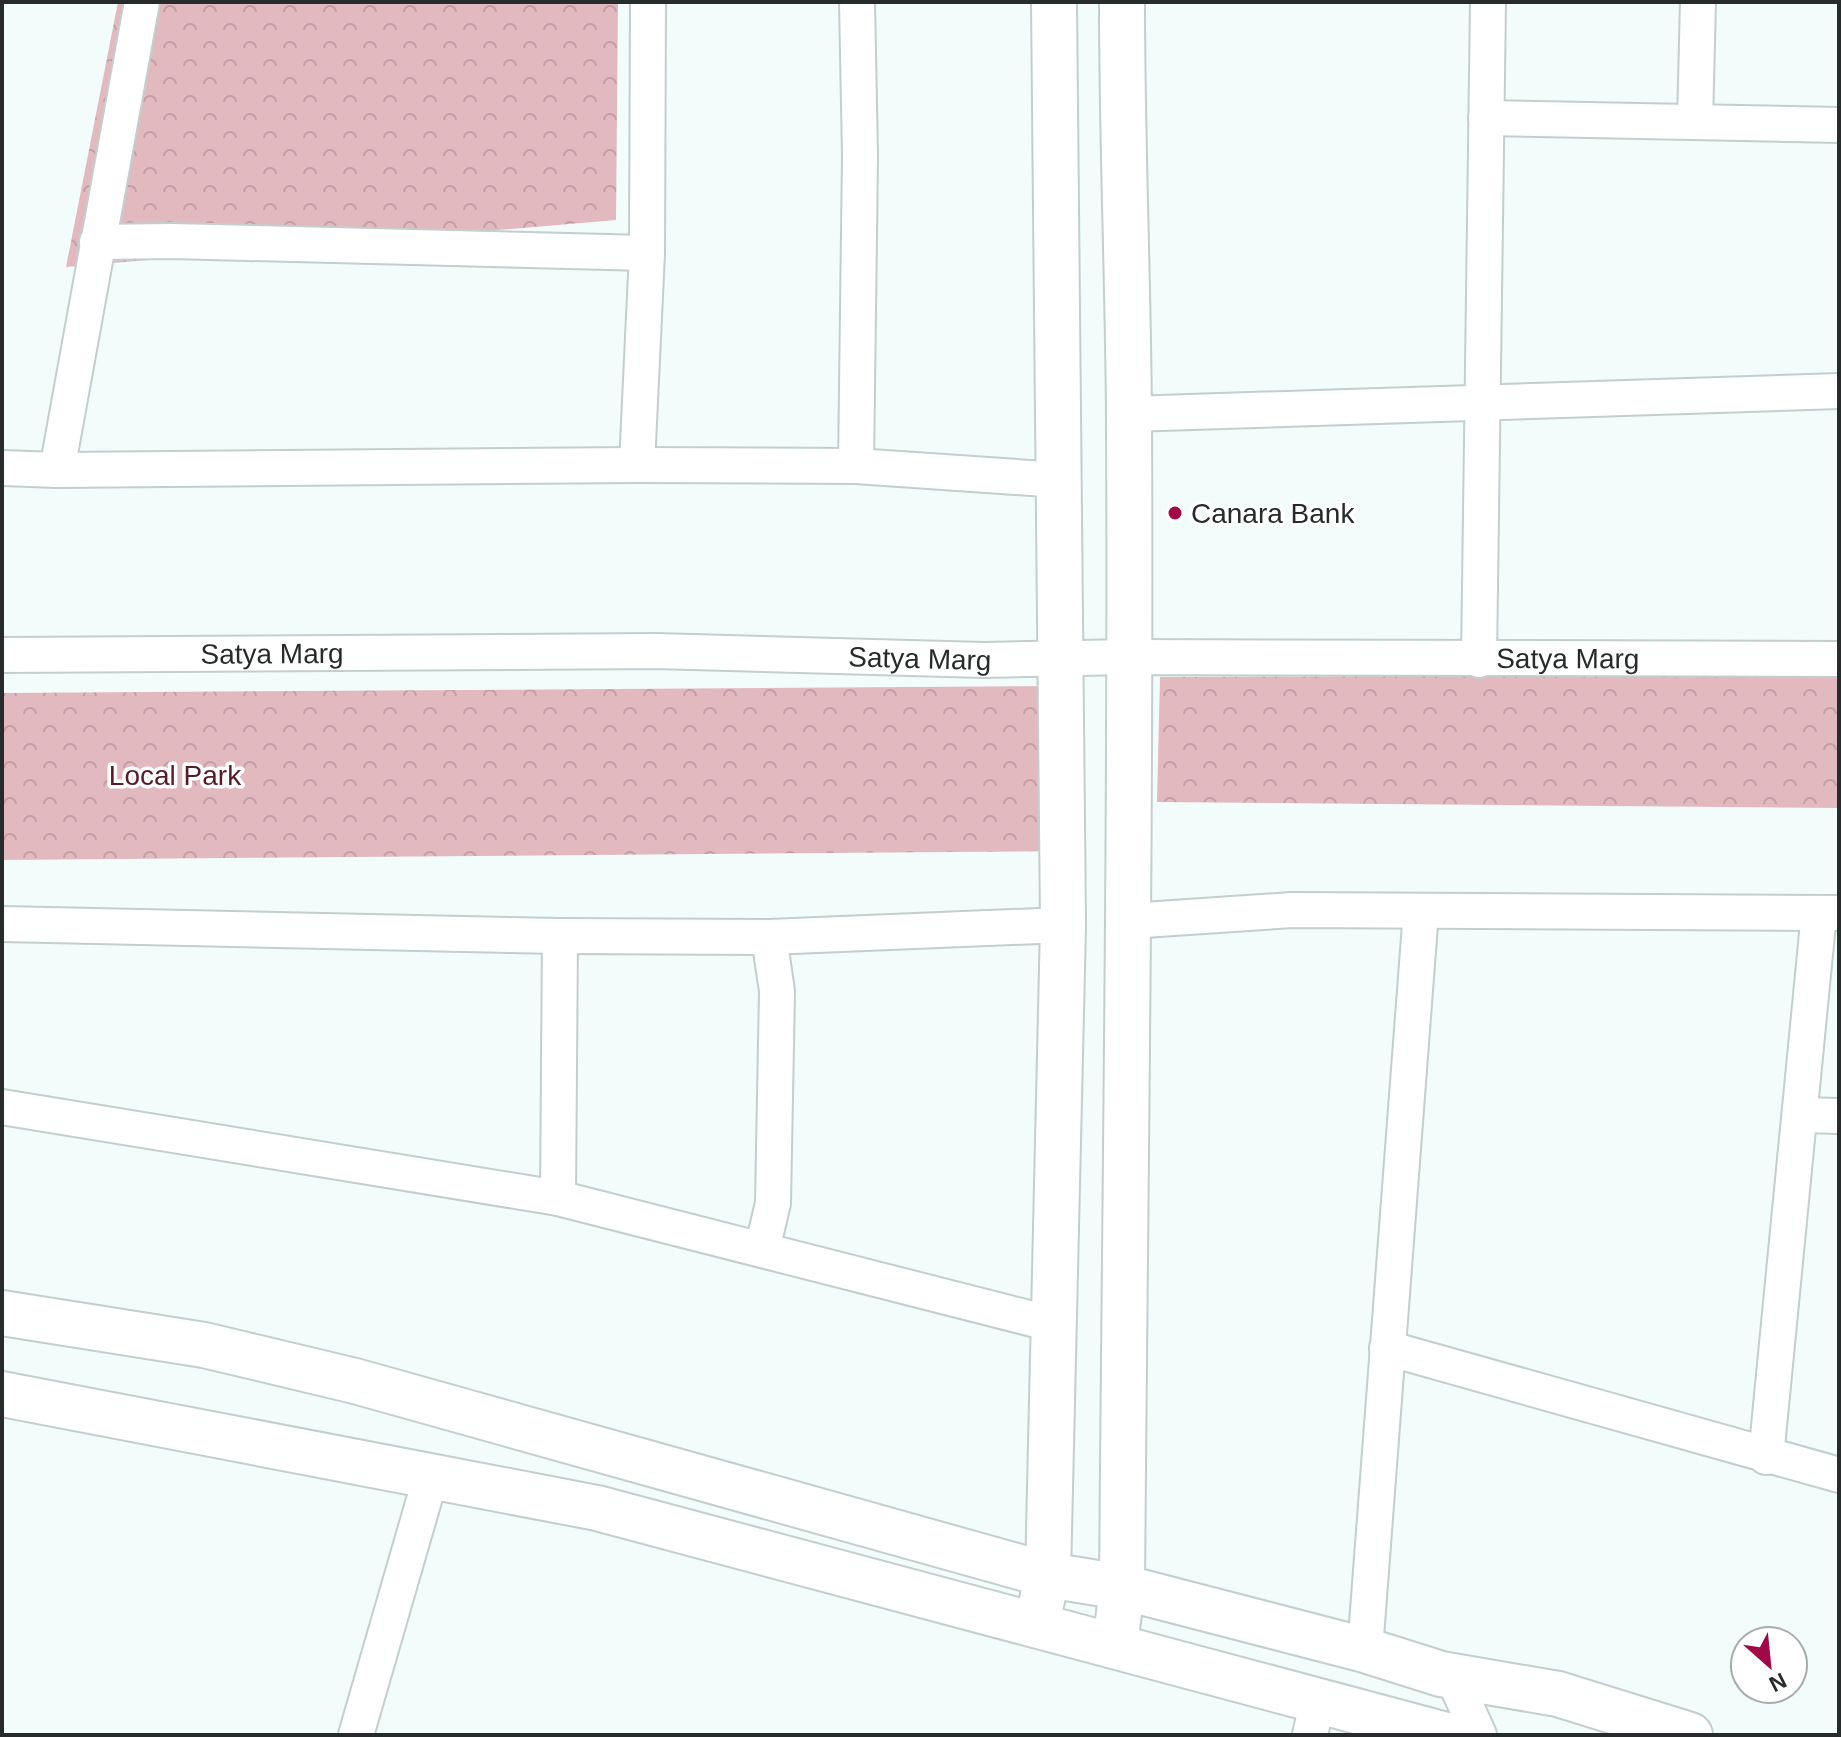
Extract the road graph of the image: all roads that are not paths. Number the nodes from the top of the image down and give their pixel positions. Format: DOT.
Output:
graph roads {
  1 [pos="142,2"];
  2 [pos="648,2"];
  3 [pos="857,2"];
  4 [pos="1054,2"];
  5 [pos="1122,2"];
  6 [pos="1488,2"];
  7 [pos="1698,2"];
  8 [pos="1486,118"];
  9 [pos="1695,122"];
  10 [pos="1839,125"];
  11 [pos="97,242"];
  12 [pos="647,253"];
  13 [pos="1839,391"];
  14 [pos="1482,402"];
  15 [pos="1129,414"];
  16 [pos="637,465"];
  17 [pos="856,466"];
  18 [pos="2,468"];
  19 [pos="57,470"];
  20 [pos="1060,480"];
  21 [pos="2,655"];
  22 [pos="1128,657"];
  23 [pos="1059,658"];
  24 [pos="1839,659"];
  25 [pos="1479,660"];
  26 [pos="1421,911"];
  27 [pos="1829,913"];
  28 [pos="1129,921"];
  29 [pos="2,924"];
  30 [pos="1063,925"];
  31 [pos="560,936"];
  32 [pos="769,937"];
  33 [pos="2,1107"];
  34 [pos="1800,1115"];
  35 [pos="1839,1116"];
  36 [pos="558,1198"];
  37 [pos="762,1250"];
  38 [pos="2,1313"];
  39 [pos="1056,1325"];
  40 [pos="1387,1348"];
  41 [pos="2,1394"];
  42 [pos="1766,1457"];
  43 [pos="1839,1475"];
  44 [pos="431,1476"];
  45 [pos="1048,1575"];
  46 [pos="1122,1587"];
  47 [pos="1036,1625"];
  48 [pos="1115,1646"];
  49 [pos="1365,1650"];
  50 [pos="1452,1675"];
  51 [pos="1314,1717"];
  52 [pos="1601,1721"];
  53 [pos="356,1735"];
  54 [pos="1446,1735"];
  55 [pos="1479,1735"];
  56 [pos="1690,1735"];
  1 -- 11 [label="street"];
  2 -- 12 [label="street"];
  3 -- 17 [label="street"];
  4 -- 20 [label="street"];
  5 -- 15 [label="street"];
  6 -- 8 [label="street"];
  7 -- 9 [label="street"];
  8 -- 9 [label="street"];
  8 -- 14 [label="street"];
  9 -- 10 [label="street"];
  11 -- 12 [label="street"];
  11 -- 19 [label="street"];
  12 -- 16 [label="street"];
  13 -- 14 [label="street"];
  14 -- 15 [label="street"];
  14 -- 25 [label="street"];
  15 -- 22 [label="street"];
  16 -- 17 [label="street"];
  16 -- 19 [label="street"];
  17 -- 20 [label="street"];
  18 -- 19 [label="street"];
  20 -- 23 [label="street"];
  21 -- 23 [label="street, Satya Marg"];
  22 -- 23 [label="street, Satya Marg"];
  22 -- 25 [label="street, Satya Marg"];
  22 -- 28 [label="street"];
  23 -- 30 [label="street"];
  24 -- 25 [label="street, Satya Marg"];
  26 -- 27 [label="street"];
  26 -- 28 [label="street"];
  26 -- 40 [label="street"];
  27 -- 34 [label="street"];
  28 -- 46 [label="street"];
  29 -- 31 [label="street"];
  30 -- 32 [label="street"];
  30 -- 39 [label="street"];
  31 -- 32 [label="street"];
  31 -- 36 [label="street"];
  32 -- 37 [label="street"];
  33 -- 36 [label="street"];
  34 -- 35 [label="street"];
  34 -- 42 [label="street"];
  36 -- 37 [label="street"];
  37 -- 39 [label="street"];
  38 -- 45 [label="street"];
  39 -- 45 [label="street"];
  40 -- 42 [label="street"];
  40 -- 49 [label="street"];
  41 -- 44 [label="street"];
  42 -- 43 [label="street"];
  44 -- 47 [label="street"];
  44 -- 53 [label="street"];
  45 -- 46 [label="street"];
  45 -- 47 [label="street"];
  46 -- 48 [label="street"];
  46 -- 49 [label="street"];
  47 -- 48 [label="street"];
  48 -- 51 [label="street"];
  49 -- 50 [label="street"];
  50 -- 52 [label="street"];
  50 -- 55 [label="street"];
  51 -- 54 [label="street"];
  52 -- 56 [label="street"];
}
